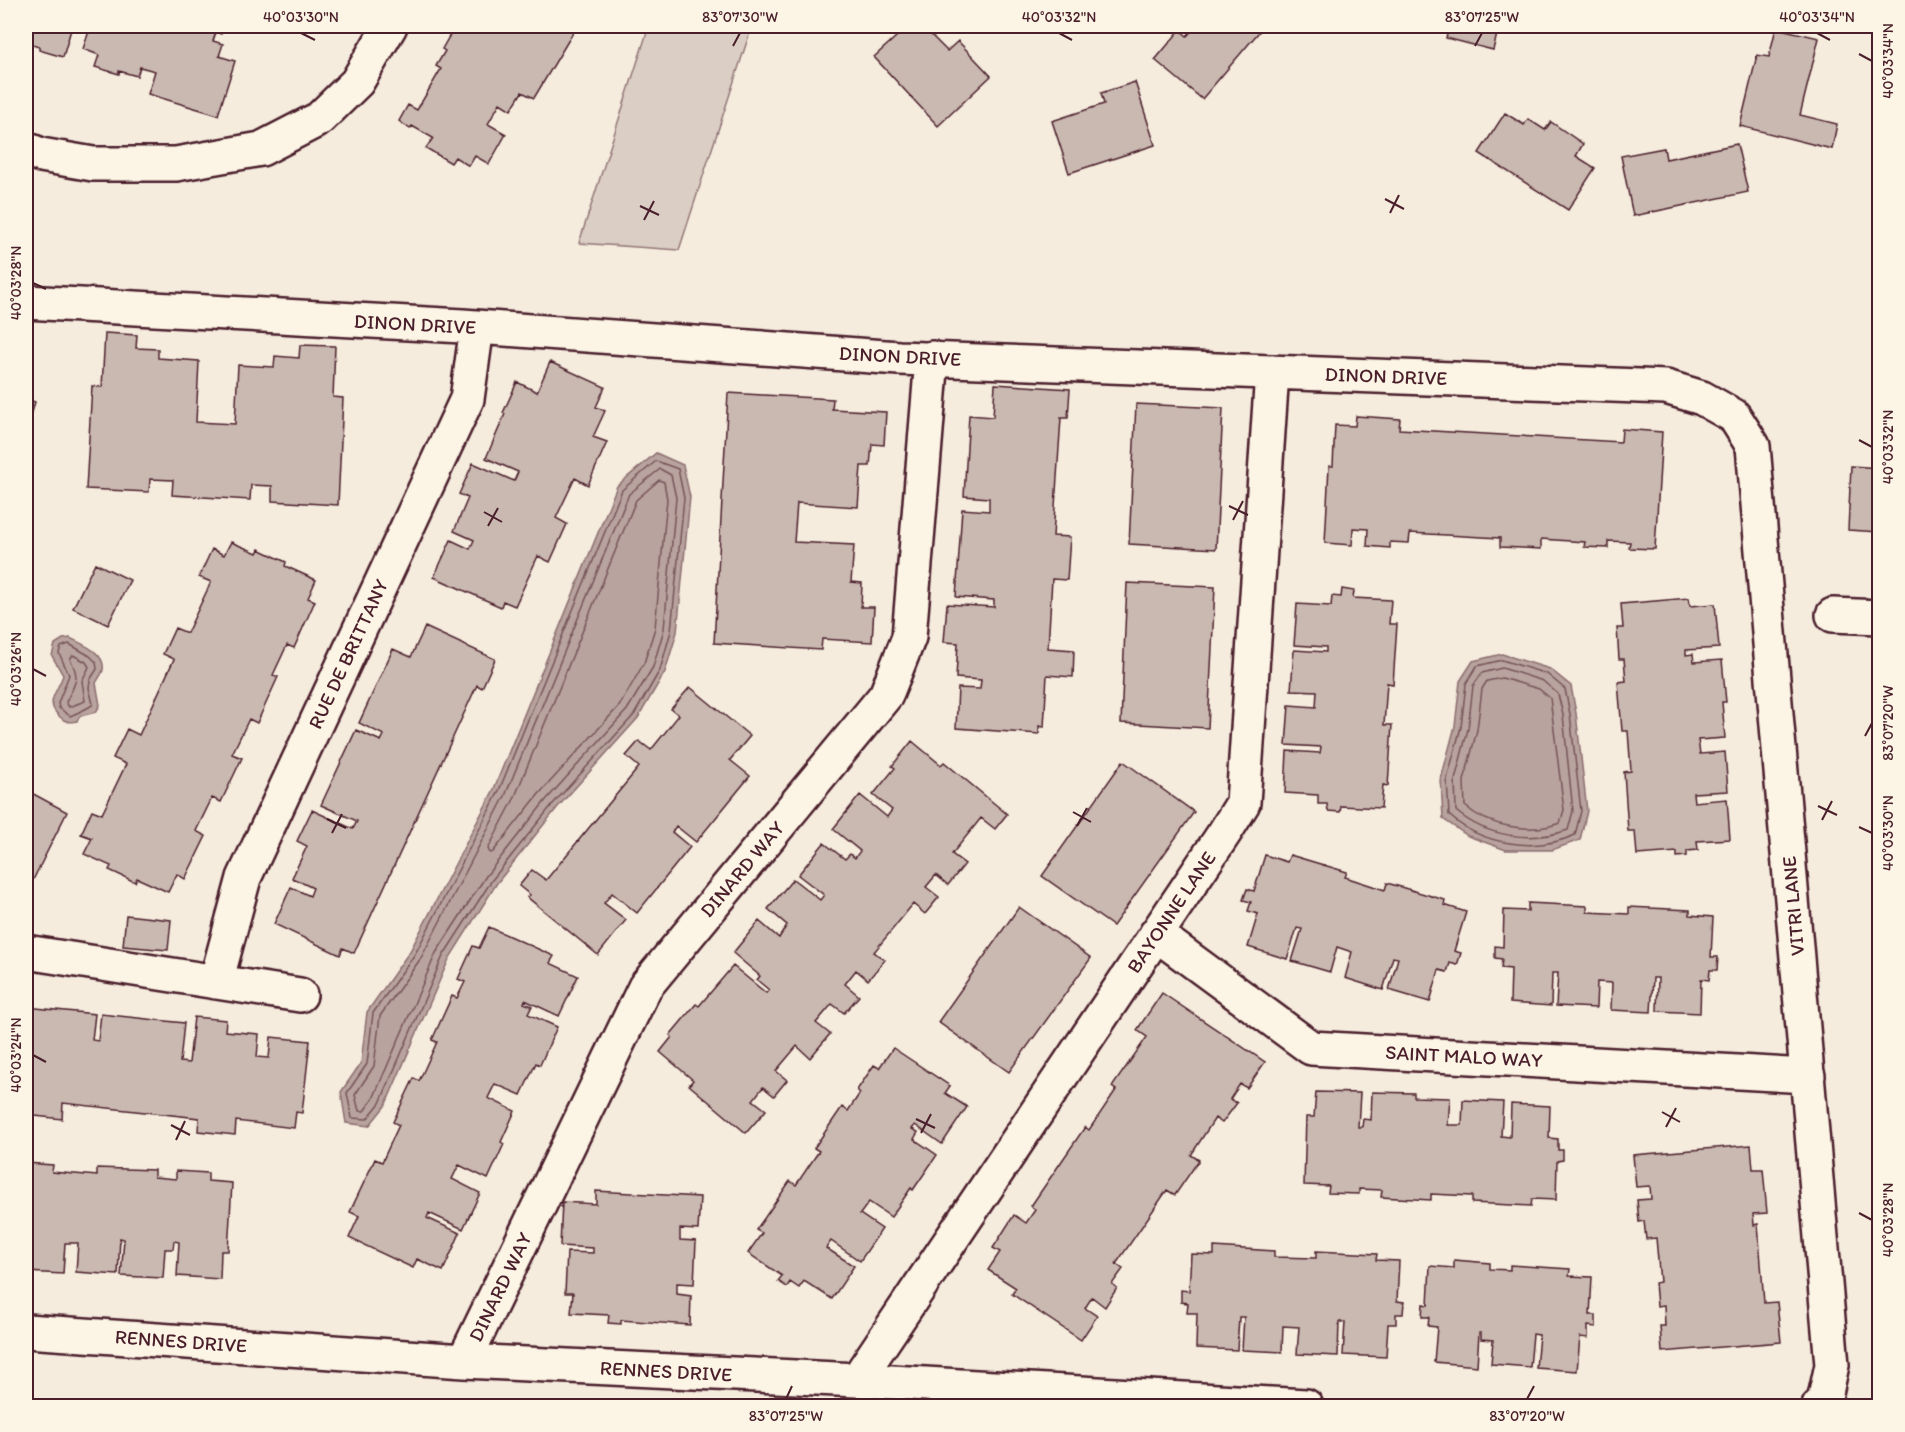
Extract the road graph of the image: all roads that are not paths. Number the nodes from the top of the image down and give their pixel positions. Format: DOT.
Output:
graph roads {
  1 [pos="390,26"];
  2 [pos="26,149"];
  3 [pos="26,302"];
  4 [pos="477,327"];
  5 [pos="932,358"];
  6 [pos="1272,372"];
  7 [pos="1753,446"];
  8 [pos="1833,615"];
  9 [pos="1880,617"];
  10 [pos="1156,934"];
  11 [pos="26,952"];
  12 [pos="216,982"];
  13 [pos="300,995"];
  14 [pos="1808,1076"];
  15 [pos="26,1330"];
  16 [pos="464,1361"];
  17 [pos="857,1380"];
  18 [pos="1306,1407"];
  19 [pos="1819,1407"];
  1 -- 2 [label="street"];
  3 -- 4 [label="street, DINON DRIVE"];
  4 -- 5 [label="street, DINON DRIVE"];
  4 -- 12 [label="street, RUE DE BRITTANY"];
  5 -- 6 [label="street, DINON DRIVE"];
  5 -- 16 [label="street, DINARD WAY"];
  6 -- 7 [label="street, DINON DRIVE"];
  6 -- 10 [label="street, BAYONNE LANE"];
  7 -- 14 [label="street, VITRI LANE"];
  8 -- 9 [label="street"];
  10 -- 14 [label="street, SAINT MALO WAY"];
  10 -- 17 [label="street, BAYONNE LANE"];
  11 -- 12 [label="street"];
  12 -- 13 [label="street"];
  14 -- 19 [label="street, VITRI LANE"];
  15 -- 16 [label="street, RENNES DRIVE"];
  16 -- 17 [label="street, RENNES DRIVE"];
  17 -- 18 [label="street, RENNES DRIVE"];
}
